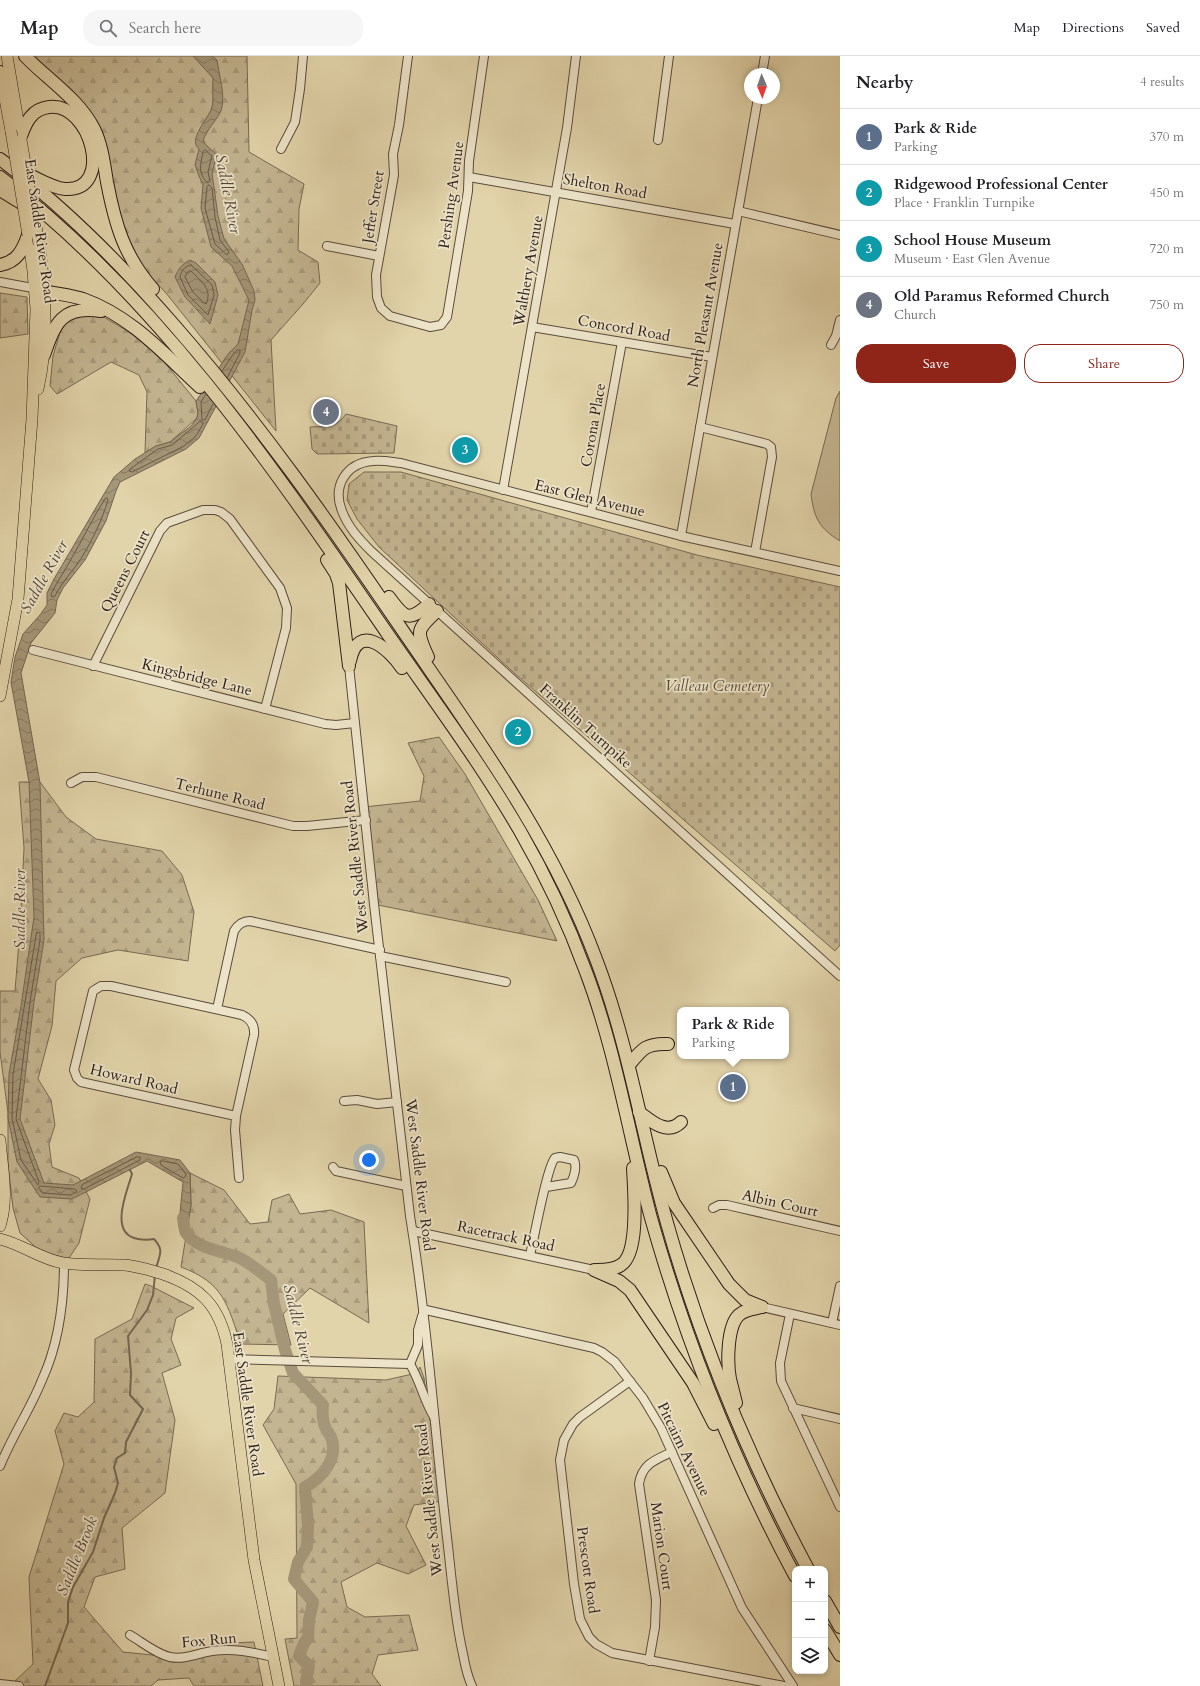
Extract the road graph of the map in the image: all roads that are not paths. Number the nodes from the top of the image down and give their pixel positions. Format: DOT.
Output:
graph roads {
  1 [pos="7,56"];
  2 [pos="25,56"];
  3 [pos="303,56"];
  4 [pos="408,56"];
  5 [pos="484,56"];
  6 [pos="576,56"];
  7 [pos="669,56"];
  8 [pos="765,56"];
  9 [pos="763,68"];
  10 [pos="0,72"];
  11 [pos="757,104"];
  12 [pos="18,136"];
  13 [pos="658,140"];
  14 [pos="281,149"];
  15 [pos="3,161"];
  16 [pos="0,177"];
  17 [pos="469,177"];
  18 [pos="0,190"];
  19 [pos="556,192"];
  20 [pos="738,211"];
  21 [pos="735,224"];
  22 [pos="64,230"];
  23 [pos="840,235"];
  24 [pos="28,236"];
  25 [pos="327,246"];
  26 [pos="379,256"];
  27 [pos="0,265"];
  28 [pos="0,282"];
  29 [pos="40,289"];
  30 [pos="115,314"];
  31 [pos="840,320"];
  32 [pos="430,327"];
  33 [pos="532,327"];
  34 [pos="622,342"];
  35 [pos="831,345"];
  36 [pos="44,355"];
  37 [pos="712,357"];
  38 [pos="204,360"];
  39 [pos="194,376"];
  40 [pos="32,419"];
  41 [pos="700,427"];
  42 [pos="340,482"];
  43 [pos="503,490"];
  44 [pos="299,506"];
  45 [pos="591,512"];
  46 [pos="681,536"];
  47 [pos="344,545"];
  48 [pos="755,552"];
  49 [pos="840,571"];
  50 [pos="433,607"];
  51 [pos="33,650"];
  52 [pos="93,666"];
  53 [pos="349,666"];
  54 [pos="440,685"];
  55 [pos="0,696"];
  56 [pos="438,707"];
  57 [pos="265,709"];
  58 [pos="355,723"];
  59 [pos="71,783"];
  60 [pos="366,820"];
  61 [pos="380,953"];
  62 [pos="840,976"];
  63 [pos="506,982"];
  64 [pos="217,1009"];
  65 [pos="668,1044"];
  66 [pos="629,1065"];
  67 [pos="344,1101"];
  68 [pos="397,1102"];
  69 [pos="640,1112"];
  70 [pos="236,1116"];
  71 [pos="681,1122"];
  72 [pos="645,1136"];
  73 [pos="631,1139"];
  74 [pos="0,1140"];
  75 [pos="333,1167"];
  76 [pos="239,1178"];
  77 [pos="406,1186"];
  78 [pos="546,1187"];
  79 [pos="713,1208"];
  80 [pos="0,1226"];
  81 [pos="412,1231"];
  82 [pos="840,1231"];
  83 [pos="0,1239"];
  84 [pos="530,1255"];
  85 [pos="64,1263"];
  86 [pos="594,1270"];
  87 [pos="840,1286"];
  88 [pos="762,1308"];
  89 [pos="423,1311"];
  90 [pos="790,1314"];
  91 [pos="832,1323"];
  92 [pos="840,1325"];
  93 [pos="229,1359"];
  94 [pos="410,1364"];
  95 [pos="630,1381"];
  96 [pos="793,1408"];
  97 [pos="435,1419"];
  98 [pos="840,1419"];
  99 [pos="749,1448"];
  100 [pos="672,1452"];
  101 [pos="0,1466"];
  102 [pos="837,1497"];
  103 [pos="840,1507"];
  104 [pos="766,1520"];
  105 [pos="806,1566"];
  106 [pos="792,1570"];
  107 [pos="826,1602"];
  108 [pos="840,1627"];
  109 [pos="130,1635"];
  110 [pos="828,1635"];
  111 [pos="840,1655"];
  112 [pos="273,1657"];
  113 [pos="649,1661"];
  114 [pos="746,1683"];
  115 [pos="0,1684"];
  116 [pos="19,1686"];
  117 [pos="279,1686"];
  118 [pos="472,1686"];
  119 [pos="784,1686"];
  120 [pos="793,1686"];
  1 -- 12 [label="main road"];
  2 -- 38 [label="highway"];
  3 -- 14 [label="street"];
  4 -- 26 [label="street, Jeffer Street"];
  5 -- 17 [label="street, Pershing Avenue"];
  6 -- 19 [label="street, Walthery Avenue"];
  7 -- 13 [label="street"];
  8 -- 9 [label="street"];
  10 -- 12 [label="main road, East Saddle River Road"];
  11 -- 20 [label="street, North Pleasant Avenue"];
  12 -- 15 [label="highway"];
  12 -- 24 [label="main road, East Saddle River Road, bridge"];
  12 -- 29 [label="main road, bridge"];
  15 -- 38 [label="highway"];
  16 -- 22 [label="highway"];
  17 -- 19 [label="street, Shelton Road"];
  17 -- 32 [label="street, Pershing Avenue"];
  18 -- 22 [label="highway"];
  19 -- 21 [label="street, Shelton Road"];
  19 -- 33 [label="street, Walthery Avenue"];
  20 -- 21 [label="street, North Pleasant Avenue"];
  20 -- 23 [label="street"];
  21 -- 37 [label="street, North Pleasant Avenue"];
  22 -- 39 [label="highway"];
  24 -- 27 [label="highway"];
  24 -- 29 [label="main road, East Saddle River Road"];
  25 -- 26 [label="street"];
  26 -- 32 [label="street, Jeffer Street"];
  28 -- 29 [label="street"];
  29 -- 30 [label="highway"];
  29 -- 36 [label="main road, East Saddle River Road"];
  29 -- 40 [label="main road, East Saddle River Road"];
  30 -- 36 [label="highway"];
  30 -- 39 [label="highway"];
  31 -- 35 [label="street"];
  33 -- 34 [label="street, Concord Road"];
  33 -- 43 [label="street, Walthery Avenue"];
  34 -- 37 [label="street, Concord Road"];
  34 -- 45 [label="street, Corona Place"];
  36 -- 40 [label="main road, East Saddle River Road"];
  37 -- 41 [label="street, North Pleasant Avenue"];
  38 -- 47 [label="highway"];
  39 -- 44 [label="highway"];
  40 -- 55 [label="main road, East Saddle River Road"];
  41 -- 46 [label="street, North Pleasant Avenue"];
  41 -- 48 [label="street"];
  42 -- 43 [label="street, East Glen Avenue"];
  42 -- 50 [label="street, Franklin Turnpike"];
  43 -- 45 [label="street, East Glen Avenue"];
  44 -- 53 [label="highway"];
  44 -- 56 [label="highway"];
  45 -- 46 [label="street, East Glen Avenue"];
  46 -- 48 [label="street, East Glen Avenue"];
  47 -- 50 [label="highway"];
  47 -- 54 [label="highway"];
  48 -- 49 [label="street, East Glen Avenue"];
  50 -- 54 [label="highway"];
  50 -- 62 [label="street, Franklin Turnpike"];
  51 -- 52 [label="street, Kingsbridge Lane"];
  52 -- 57 [label="street, Kingsbridge Lane"];
  52 -- 57 [label="street, Queens Court"];
  53 -- 56 [label="highway"];
  53 -- 58 [label="street, West Saddle River Road"];
  54 -- 66 [label="highway"];
  56 -- 73 [label="highway"];
  57 -- 58 [label="street, Kingsbridge Lane"];
  58 -- 60 [label="street, West Saddle River Road"];
  59 -- 60 [label="street, Terhune Road"];
  60 -- 61 [label="street, West Saddle River Road"];
  61 -- 63 [label="street"];
  61 -- 64 [label="street"];
  61 -- 68 [label="street, West Saddle River Road"];
  64 -- 70 [label="street"];
  64 -- 70 [label="street, Howard Road"];
  65 -- 66 [label="highway"];
  66 -- 69 [label="highway"];
  67 -- 68 [label="street"];
  68 -- 77 [label="street, West Saddle River Road"];
  69 -- 71 [label="highway"];
  69 -- 72 [label="highway"];
  70 -- 76 [label="street"];
  72 -- 88 [label="highway"];
  72 -- 99 [label="highway"];
  73 -- 86 [label="highway"];
  73 -- 104 [label="highway"];
  74 -- 80 [label="main road"];
  75 -- 77 [label="street"];
  77 -- 81 [label="street, West Saddle River Road"];
  78 -- 84 [label="street"];
  79 -- 82 [label="street, Albin Court"];
  81 -- 84 [label="street, Racetrack Road"];
  81 -- 89 [label="street, West Saddle River Road"];
  83 -- 85 [label="main road, East Saddle River Road"];
  84 -- 86 [label="street, Racetrack Road"];
  85 -- 93 [label="main road, East Saddle River Road"];
  85 -- 101 [label="street"];
  86 -- 104 [label="highway"];
  87 -- 91 [label="street"];
  88 -- 90 [label="street"];
  88 -- 99 [label="highway"];
  89 -- 94 [label="street"];
  89 -- 95 [label="street, Pitcairn Avenue"];
  89 -- 97 [label="street, West Saddle River Road"];
  90 -- 91 [label="street"];
  90 -- 96 [label="street"];
  91 -- 92 [label="street"];
  93 -- 94 [label="street"];
  93 -- 112 [label="main road, East Saddle River Road"];
  94 -- 97 [label="street"];
  95 -- 100 [label="street, Pitcairn Avenue"];
  95 -- 113 [label="street, Prescott Road"];
  96 -- 98 [label="street"];
  96 -- 102 [label="street"];
  97 -- 118 [label="street, West Saddle River Road"];
  99 -- 105 [label="highway"];
  100 -- 113 [label="street, Marion Court"];
  100 -- 120 [label="street, Pitcairn Avenue"];
  102 -- 103 [label="street"];
  104 -- 106 [label="highway"];
  107 -- 108 [label="highway"];
  109 -- 112 [label="street, Fox Run"];
  110 -- 111 [label="highway"];
  112 -- 117 [label="main road, East Saddle River Road"];
  113 -- 114 [label="street, Prescott Road"];
  114 -- 119 [label="street, Prescott Road"];
  115 -- 116 [label="street"];
}
